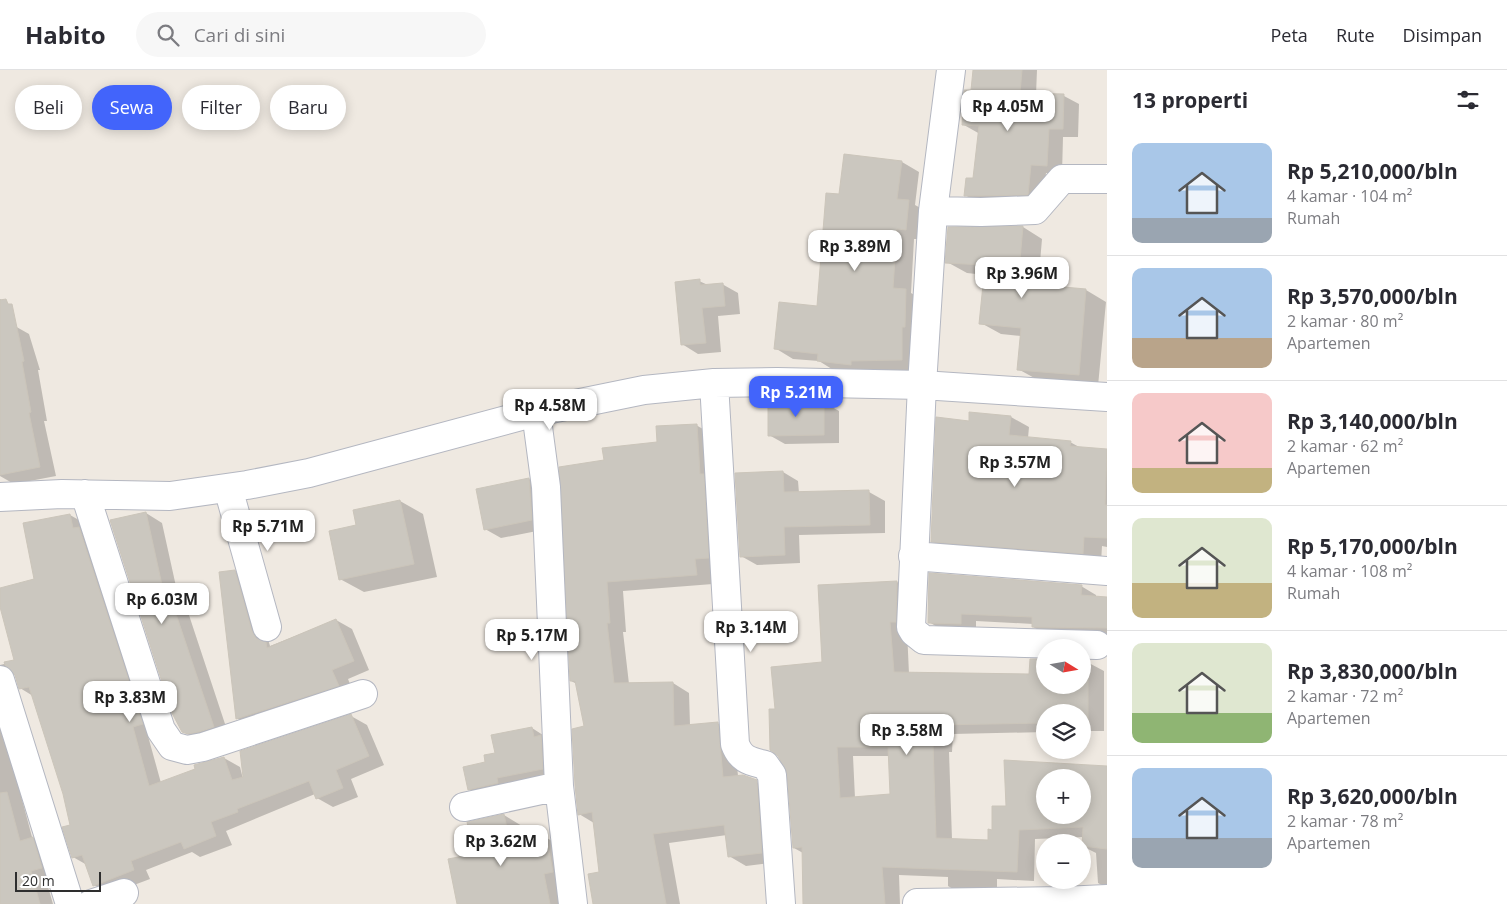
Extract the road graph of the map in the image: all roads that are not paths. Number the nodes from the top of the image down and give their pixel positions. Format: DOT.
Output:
graph roads {
  1 [pos="951,70"];
  2 [pos="1107,179"];
  3 [pos="933,211"];
  4 [pos="714,384"];
  5 [pos="922,385"];
  6 [pos="1107,396"];
  7 [pos="536,412"];
  8 [pos="228,488"];
  9 [pos="85,494"];
  10 [pos="0,497"];
  11 [pos="913,556"];
  12 [pos="1107,571"];
  13 [pos="267,627"];
  14 [pos="1097,645"];
  15 [pos="0,680"];
  16 [pos="363,694"];
  17 [pos="559,786"];
  18 [pos="464,807"];
  19 [pos="124,893"];
  20 [pos="1107,899"];
  21 [pos="916,903"];
  22 [pos="1062,903"];
  23 [pos="70,904"];
  24 [pos="91,904"];
  25 [pos="573,904"];
  26 [pos="781,904"];
  1 -- 3 [label="street"];
  2 -- 3 [label="street"];
  3 -- 5 [label="street"];
  4 -- 5 [label="street"];
  4 -- 7 [label="street"];
  4 -- 26 [label="street"];
  5 -- 6 [label="street"];
  5 -- 11 [label="street"];
  7 -- 8 [label="street"];
  7 -- 17 [label="street"];
  8 -- 9 [label="street"];
  8 -- 13 [label="street"];
  9 -- 10 [label="street"];
  9 -- 16 [label="street"];
  11 -- 12 [label="street"];
  11 -- 14 [label="street"];
  15 -- 23 [label="street"];
  17 -- 18 [label="street"];
  17 -- 25 [label="street"];
  19 -- 24 [label="street"];
  20 -- 22 [label="street"];
  21 -- 22 [label="street"];
}
